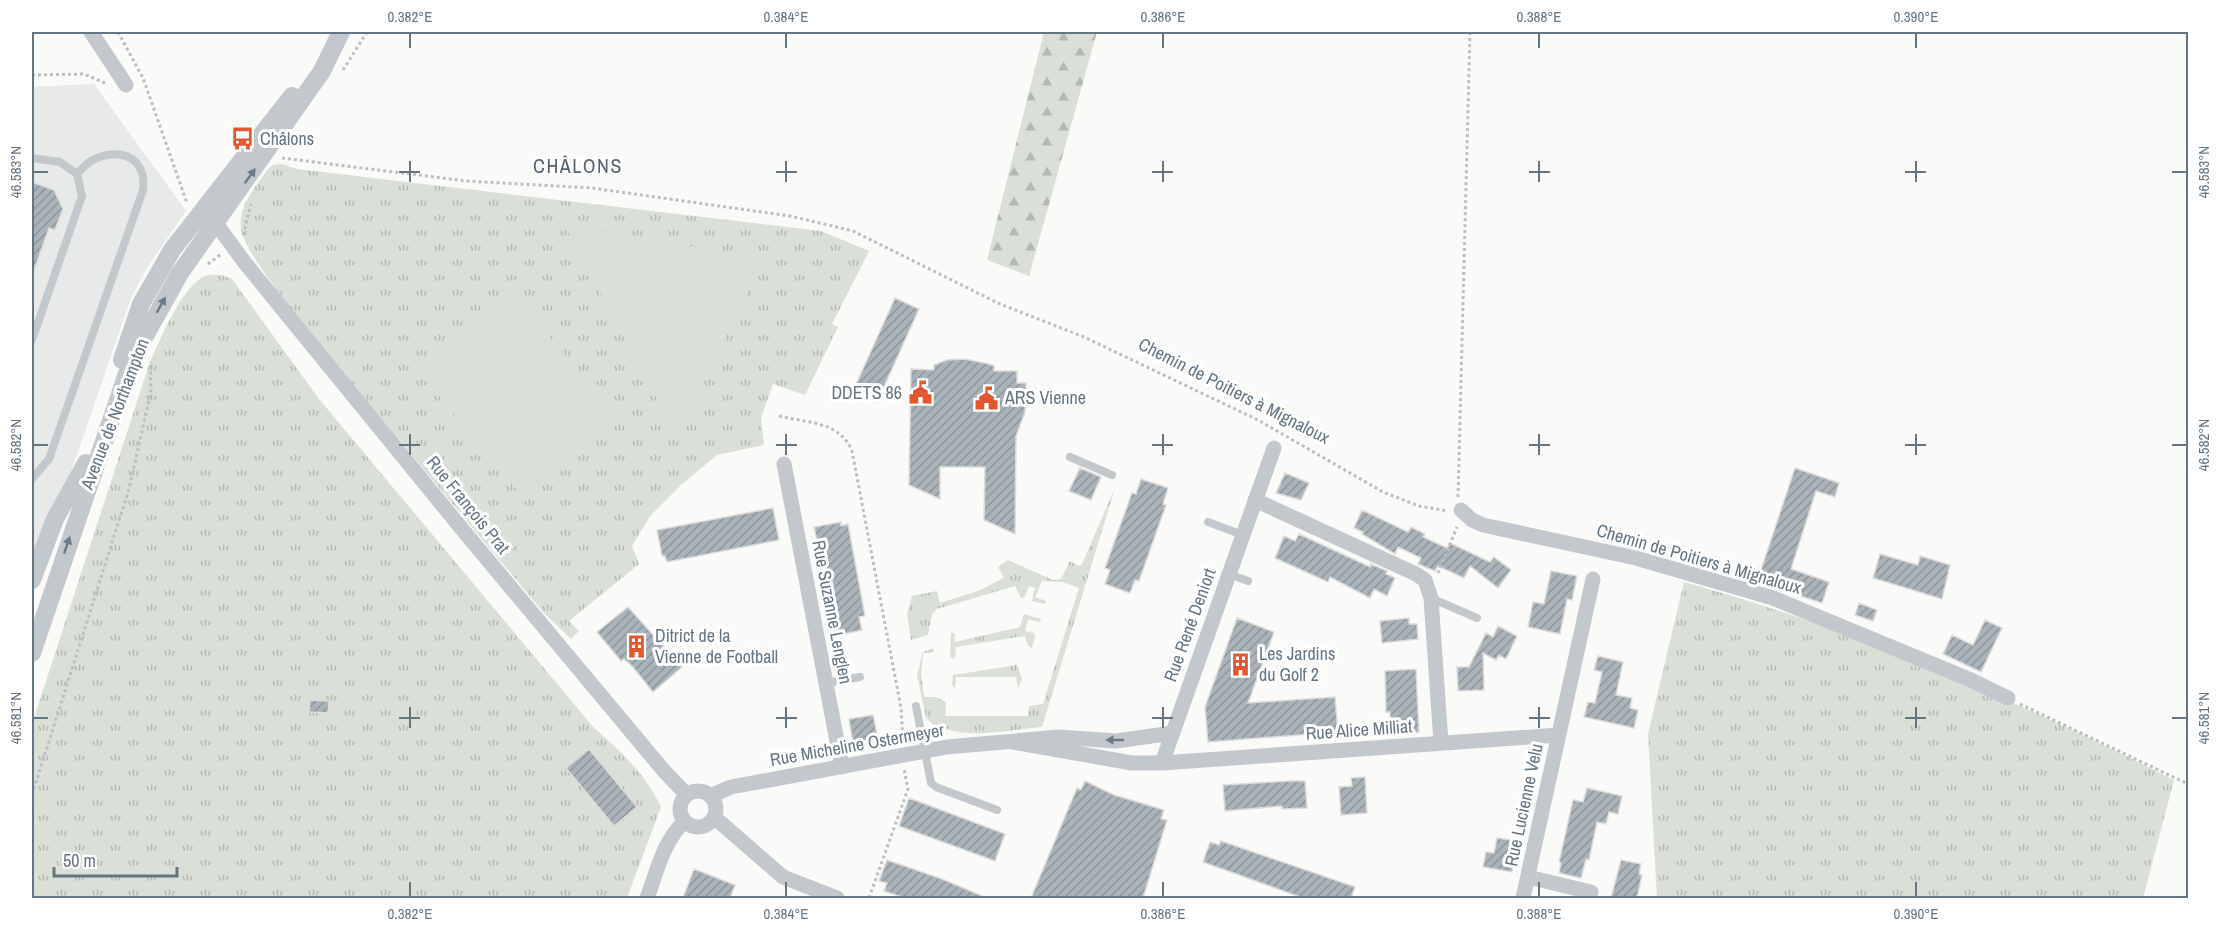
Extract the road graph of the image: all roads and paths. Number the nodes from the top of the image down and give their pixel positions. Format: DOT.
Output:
graph roads {
  1 [pos="92,32"];
  2 [pos="118,32"];
  3 [pos="1470,32"];
  4 [pos="338,37"];
  5 [pos="32,75"];
  6 [pos="126,86"];
  7 [pos="267,151"];
  8 [pos="32,158"];
  9 [pos="76,174"];
  10 [pos="204,207"];
  11 [pos="191,223"];
  12 [pos="216,223"];
  13 [pos="219,256"];
  14 [pos="208,265"];
  15 [pos="32,340"];
  16 [pos="154,353"];
  17 [pos="779,416"];
  18 [pos="1274,448"];
  19 [pos="1070,457"];
  20 [pos="784,464"];
  21 [pos="1112,475"];
  22 [pos="32,479"];
  23 [pos="1255,501"];
  24 [pos="1461,510"];
  25 [pos="1208,522"];
  26 [pos="1243,535"];
  27 [pos="1229,574"];
  28 [pos="1593,579"];
  29 [pos="1248,581"];
  30 [pos="1430,594"];
  31 [pos="36,597"];
  32 [pos="1477,618"];
  33 [pos="32,653"];
  34 [pos="860,677"];
  35 [pos="826,683"];
  36 [pos="2008,698"];
  37 [pos="916,706"];
  38 [pos="1173,733"];
  39 [pos="1559,735"];
  40 [pos="1013,742"];
  41 [pos="1441,744"];
  42 [pos="924,752"];
  43 [pos="903,756"];
  44 [pos="1162,763"];
  45 [pos="842,767"];
  46 [pos="2188,784"];
  47 [pos="32,795"];
  48 [pos="687,795"];
  49 [pos="710,796"];
  50 [pos="997,810"];
  51 [pos="714,817"];
  52 [pos="685,821"];
  53 [pos="1528,877"];
  54 [pos="1591,892"];
  55 [pos="817,895"];
  56 [pos="647,898"];
  57 [pos="837,898"];
  58 [pos="869,898"];
  59 [pos="1523,898"];
  1 -- 6 [label="street"];
  2 -- 11 [label="path"];
  3 -- 24 [label="path"];
  4 -- 7 [label="street, Avenue de Northampton"];
  4 -- 10 [label="street, Avenue de Northampton"];
  5 -- 6 [label="path"];
  12 -- 7 [label="street, Avenue de Northampton, one-way"];
  7 -- 24 [label="path, Chemin de Poitiers à Mignaloux"];
  8 -- 9 [label="lane"];
  9 -- 15 [label="lane"];
  9 -- 22 [label="lane"];
  10 -- 11 [label="street, Avenue de Northampton"];
  10 -- 12 [label="street, Rue François Prat"];
  11 -- 31 [label="street, Avenue de Northampton"];
  31 -- 12 [label="street, Avenue de Northampton, one-way"];
  12 -- 48 [label="street, Rue François Prat"];
  13 -- 14 [label="path"];
  16 -- 47 [label="path"];
  17 -- 43 [label="path"];
  18 -- 23 [label="street, Rue René Deniort"];
  19 -- 21 [label="lane"];
  20 -- 35 [label="street, Rue Suzanne Lenglen"];
  23 -- 26 [label="street, Rue René Deniort"];
  23 -- 30 [label="street"];
  24 -- 30 [label="path"];
  24 -- 36 [label="street, Chemin de Poitiers à Mignaloux"];
  25 -- 26 [label="lane"];
  26 -- 27 [label="street, Rue René Deniort"];
  27 -- 29 [label="lane"];
  27 -- 38 [label="street, Rue René Deniort"];
  28 -- 39 [label="street, Rue Lucienne Velu"];
  30 -- 32 [label="lane"];
  30 -- 41 [label="street"];
  31 -- 33 [label="street, Avenue de Northampton"];
  34 -- 35 [label="lane"];
  35 -- 45 [label="street, Rue Suzanne Lenglen"];
  36 -- 46 [label="path"];
  37 -- 42 [label="lane"];
  38 -- 40 [label="street, Rue Micheline Ostermeyer, one-way"];
  38 -- 44 [label="street, Rue René Deniort"];
  39 -- 41 [label="street, Rue Alice Milliat"];
  39 -- 53 [label="street, Rue Lucienne Velu"];
  40 -- 42 [label="street, Rue Micheline Ostermeyer"];
  40 -- 44 [label="street, Rue Micheline Ostermeyer"];
  41 -- 44 [label="street, Rue Alice Milliat"];
  42 -- 43 [label="street, Rue Micheline Ostermeyer"];
  42 -- 50 [label="lane"];
  43 -- 45 [label="street, Rue Micheline Ostermeyer"];
  43 -- 58 [label="path"];
  45 -- 49 [label="street, Rue Micheline Ostermeyer"];
  48 -- 49 [label="street"];
  48 -- 52 [label="street"];
  49 -- 51 [label="street"];
  51 -- 52 [label="street"];
  51 -- 55 [label="street"];
  52 -- 56 [label="street"];
  53 -- 54 [label="street"];
  53 -- 59 [label="street, Rue Lucienne Velu"];
  55 -- 57 [label="street"];
}
